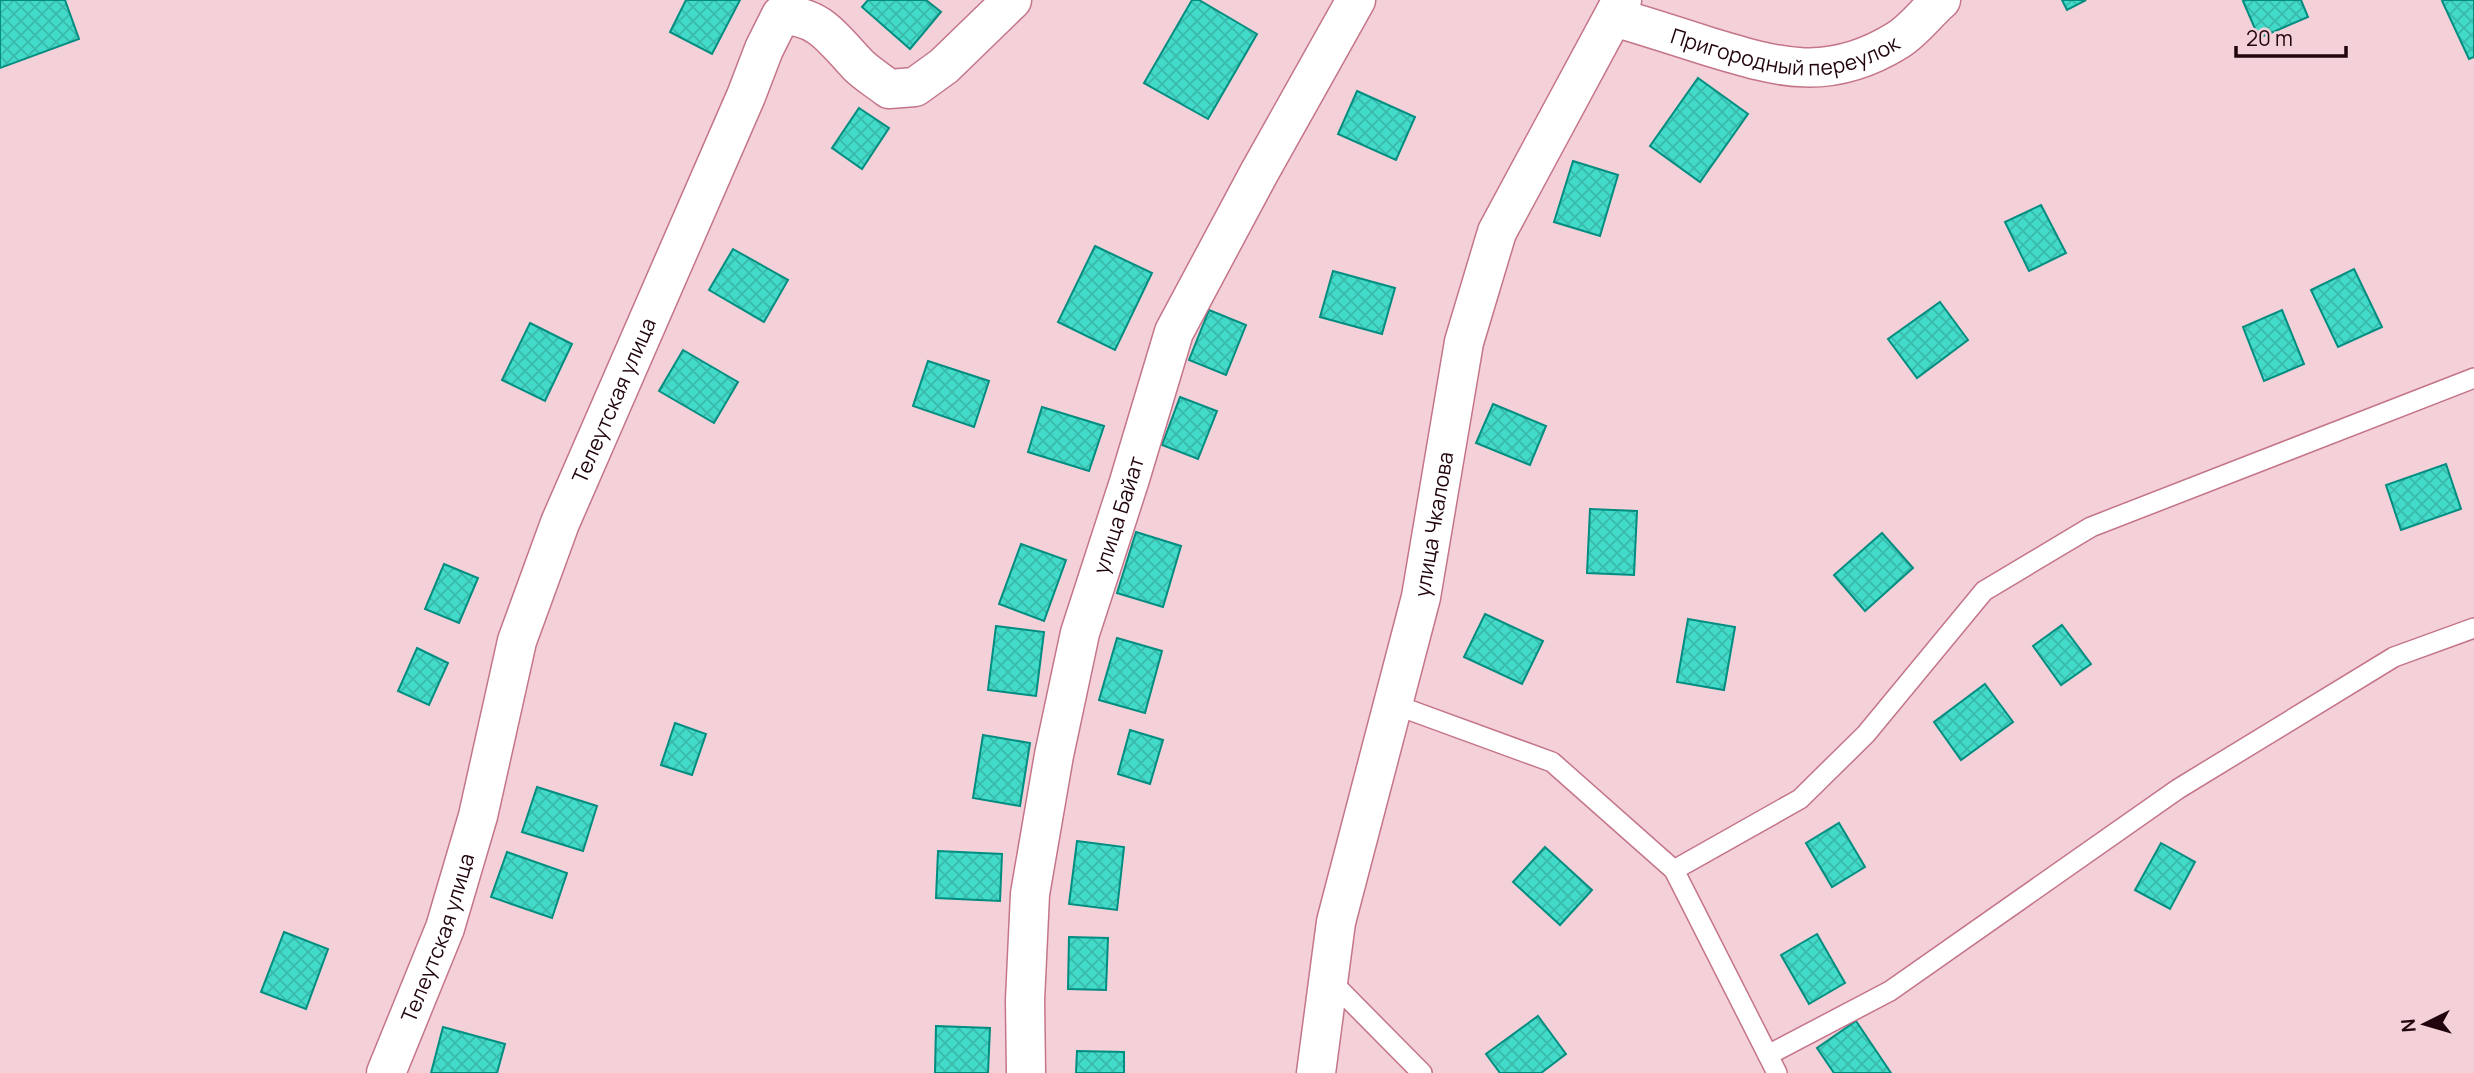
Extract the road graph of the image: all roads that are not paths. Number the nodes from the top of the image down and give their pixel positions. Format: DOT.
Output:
graph roads {
  1 [pos="1012,0"];
  2 [pos="1356,0"];
  3 [pos="1941,0"];
  4 [pos="1618,8"];
  5 [pos="2474,378"];
  6 [pos="2474,628"];
  7 [pos="1393,704"];
  8 [pos="1674,870"];
  9 [pos="1328,978"];
  10 [pos="1772,1064"];
  11 [pos="386,1073"];
  12 [pos="1026,1073"];
  13 [pos="1316,1073"];
  14 [pos="1422,1073"];
  1 -- 11 [label="street, Телеутская улица"];
  2 -- 12 [label="street, улица Байат"];
  3 -- 4 [label="street, Пригородный переулок"];
  4 -- 7 [label="street, улица Чкалова"];
  5 -- 8 [label="lane"];
  6 -- 10 [label="lane"];
  7 -- 8 [label="lane"];
  7 -- 9 [label="street, улица Чкалова"];
  8 -- 10 [label="lane"];
  9 -- 13 [label="street, улица Чкалова"];
  9 -- 14 [label="lane"];
}
